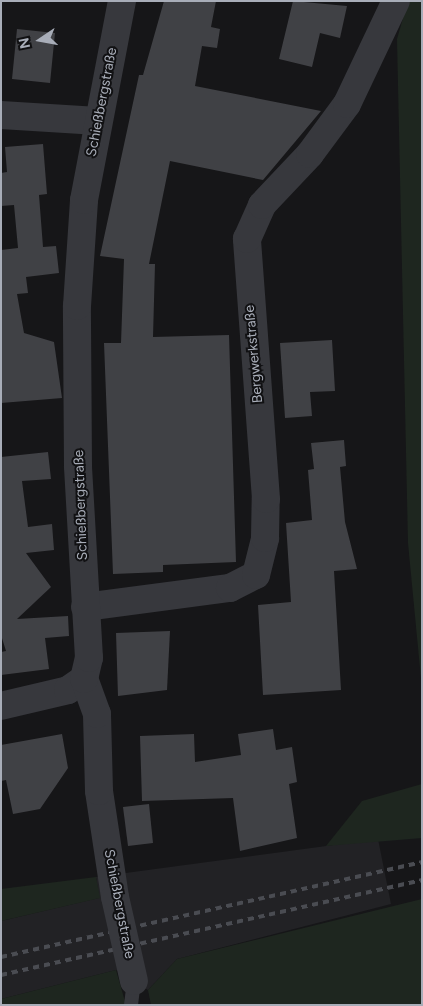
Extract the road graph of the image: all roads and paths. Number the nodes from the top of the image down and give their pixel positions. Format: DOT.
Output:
graph roads {
  1 [pos="122,1"];
  2 [pos="396,1"];
  3 [pos="1,115"];
  4 [pos="98,121"];
  5 [pos="85,607"];
  6 [pos="84,679"];
  7 [pos="1,706"];
  8 [pos="132,993"];
  1 -- 4 [label="street, Schießbergstraße"];
  2 -- 5 [label="street, Bergwerkstraße"];
  3 -- 4 [label="street"];
  4 -- 5 [label="street, Schießbergstraße"];
  5 -- 6 [label="street, Schießbergstraße"];
  6 -- 7 [label="street"];
  6 -- 8 [label="street, Schießbergstraße, bridge"];
}
